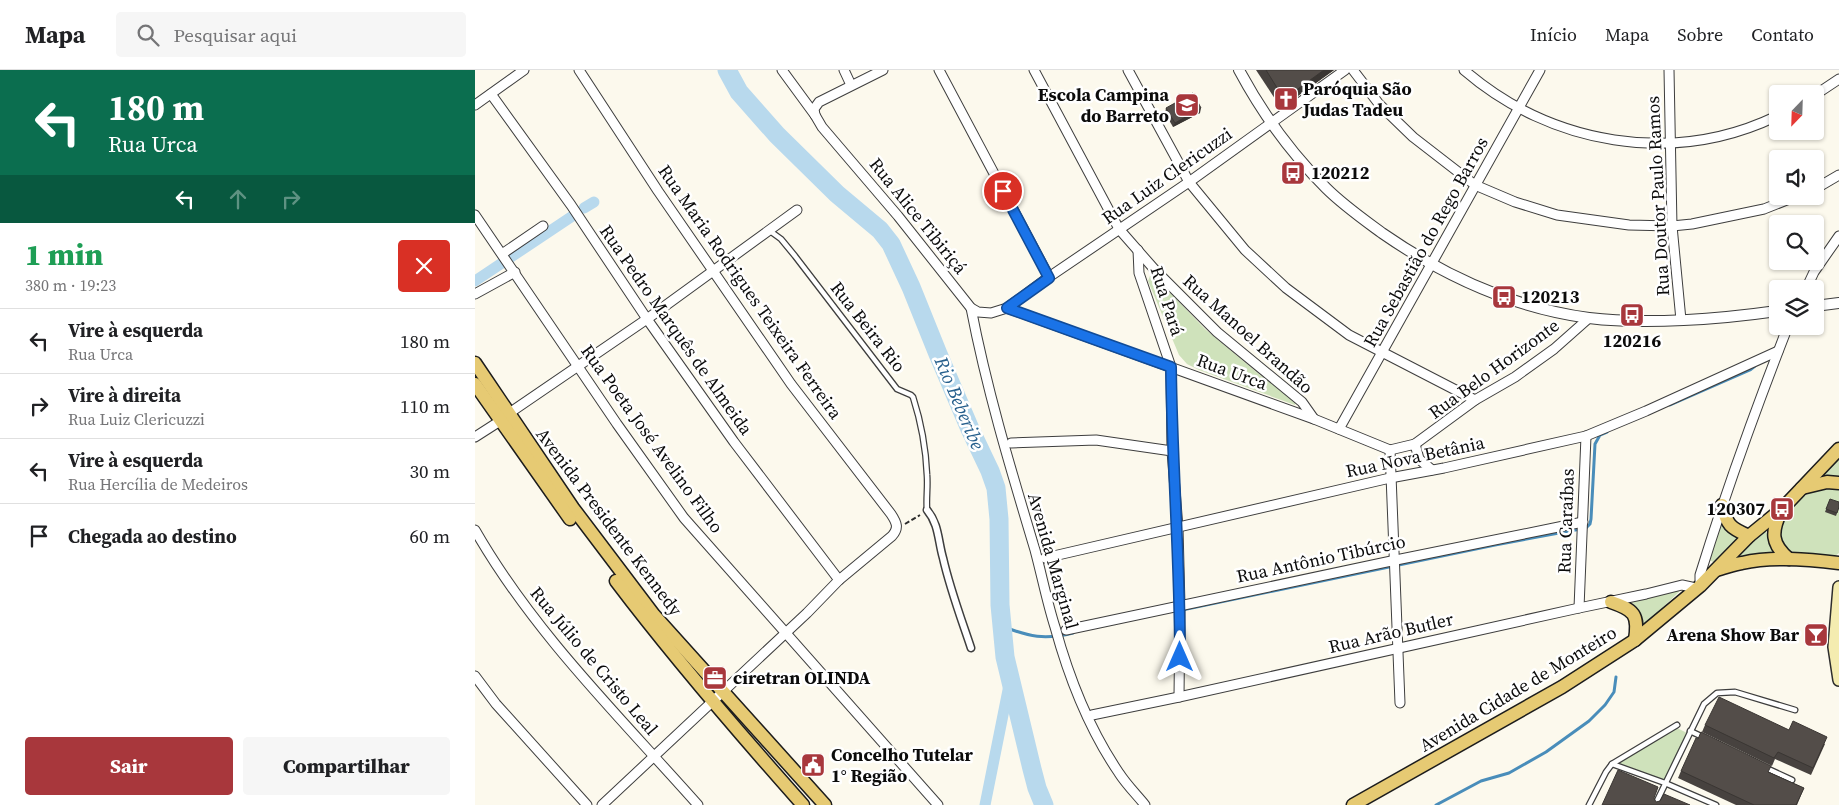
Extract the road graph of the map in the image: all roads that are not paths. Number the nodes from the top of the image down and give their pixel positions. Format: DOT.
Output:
graph roads {
  1 [pos="524,70"];
  2 [pos="579,70"];
  3 [pos="782,70"];
  4 [pos="844,70"];
  5 [pos="883,70"];
  6 [pos="939,70"];
  7 [pos="1034,70"];
  8 [pos="1129,70"];
  9 [pos="1239,70"];
  10 [pos="1345,70"];
  11 [pos="1353,70"];
  12 [pos="1464,70"];
  13 [pos="1540,70"];
  14 [pos="1669,70"];
  15 [pos="1839,78"];
  16 [pos="851,85"];
  17 [pos="1824,89"];
  18 [pos="491,94"];
  19 [pos="475,105"];
  20 [pos="1519,108"];
  21 [pos="815,115"];
  22 [pos="1769,120"];
  23 [pos="1270,122"];
  24 [pos="1670,144"];
  25 [pos="1839,175"];
  26 [pos="1189,182"];
  27 [pos="1824,184"];
  28 [pos="1475,185"];
  29 [pos="1774,205"];
  30 [pos="797,210"];
  31 [pos="475,215"];
  32 [pos="543,226"];
  33 [pos="1673,226"];
  34 [pos="1119,229"];
  35 [pos="770,230"];
  36 [pos="1839,236"];
  37 [pos="1137,250"];
  38 [pos="507,262"];
  39 [pos="1431,265"];
  40 [pos="714,271"];
  41 [pos="1049,278"];
  42 [pos="1810,280"];
  43 [pos="475,294"];
  44 [pos="1839,303"];
  45 [pos="1824,305"];
  46 [pos="971,308"];
  47 [pos="1007,308"];
  48 [pos="1769,312"];
  49 [pos="1589,318"];
  50 [pos="647,319"];
  51 [pos="1681,320"];
  52 [pos="1785,335"];
  53 [pos="1779,351"];
  54 [pos="1382,353"];
  55 [pos="475,363"];
  56 [pos="579,366"];
  57 [pos="1171,367"];
  58 [pos="475,384"];
  59 [pos="1475,400"];
  60 [pos="504,418"];
  61 [pos="1314,419"];
  62 [pos="1339,429"];
  63 [pos="1586,436"];
  64 [pos="475,437"];
  65 [pos="1011,443"];
  66 [pos="1415,444"];
  67 [pos="1839,449"];
  68 [pos="1390,450"];
  69 [pos="1173,451"];
  70 [pos="1433,470"];
  71 [pos="1390,478"];
  72 [pos="1839,483"];
  73 [pos="1799,489"];
  74 [pos="1722,505"];
  75 [pos="1782,509"];
  76 [pos="927,510"];
  77 [pos="1583,522"];
  78 [pos="1178,528"];
  79 [pos="475,530"];
  80 [pos="1749,536"];
  81 [pos="1045,558"];
  82 [pos="1789,559"];
  83 [pos="1396,560"];
  84 [pos="1839,563"];
  85 [pos="1714,571"];
  86 [pos="839,580"];
  87 [pos="1698,587"];
  88 [pos="1839,587"];
  89 [pos="1611,602"];
  90 [pos="1180,607"];
  91 [pos="1579,608"];
  92 [pos="1066,630"];
  93 [pos="784,633"];
  94 [pos="1635,640"];
  95 [pos="971,648"];
  96 [pos="1399,648"];
  97 [pos="475,676"];
  98 [pos="1839,680"];
  99 [pos="717,697"];
  100 [pos="1179,697"];
  101 [pos="1400,703"];
  102 [pos="1795,710"];
  103 [pos="1092,715"];
  104 [pos="1677,725"];
  105 [pos="1690,731"];
  106 [pos="1707,739"];
  107 [pos="655,756"];
  108 [pos="1612,764"];
  109 [pos="1758,764"];
  110 [pos="770,768"];
  111 [pos="1792,780"];
  112 [pos="1665,783"];
  113 [pos="1371,801"];
  114 [pos="587,805"];
  115 [pos="602,805"];
  116 [pos="698,805"];
  117 [pos="803,805"];
  118 [pos="810,805"];
  119 [pos="825,805"];
  120 [pos="938,805"];
  121 [pos="1145,805"];
  122 [pos="1353,805"];
  123 [pos="1589,805"];
  124 [pos="1655,805"];
  125 [pos="1716,805"];
  1 -- 18 [label="street"];
  2 -- 40 [label="street, Rua Maria Rodrigues Teixeira Ferreira"];
  3 -- 21 [label="street"];
  4 -- 16 [label="street"];
  5 -- 16 [label="street"];
  6 -- 41 [label="street"];
  7 -- 34 [label="street, Rua Manoel Brandão"];
  8 -- 26 [label="street"];
  9 -- 23 [label="street"];
  10 -- 23 [label="street, Rua Luiz Clericuzzi"];
  11 -- 28 [label="street"];
  12 -- 20 [label="street"];
  13 -- 20 [label="street, Rua Sebastião do Rego Barros"];
  14 -- 24 [label="street, Rua Doutor Paulo Ramos"];
  15 -- 17 [label="street"];
  16 -- 21 [label="street"];
  18 -- 19 [label="street"];
  18 -- 50 [label="street, Rua Pedro Marquês de Almeida"];
  20 -- 24 [label="street"];
  20 -- 28 [label="street, Rua Sebastião do Rego Barros"];
  21 -- 46 [label="street, Rua Alice Tibiriçá"];
  22 -- 24 [label="street"];
  23 -- 26 [label="street, Rua Luiz Clericuzzi"];
  23 -- 39 [label="street"];
  24 -- 33 [label="street, Rua Doutor Paulo Ramos"];
  25 -- 27 [label="street"];
  26 -- 34 [label="street, Rua Luiz Clericuzzi"];
  26 -- 54 [label="street"];
  28 -- 33 [label="street"];
  28 -- 39 [label="street, Rua Sebastião do Rego Barros"];
  29 -- 33 [label="street"];
  30 -- 35 [label="street"];
  31 -- 38 [label="street, Rua Poeta José Avelino Filho"];
  32 -- 38 [label="street"];
  33 -- 51 [label="street, Rua Doutor Paulo Ramos"];
  34 -- 37 [label="street, Rua Manoel Brandão"];
  34 -- 41 [label="street, Rua Luiz Clericuzzi"];
  35 -- 40 [label="street"];
  35 -- 76 [label="lane, Rua Beira Rio"];
  36 -- 42 [label="street"];
  37 -- 57 [label="street, Rua Pará"];
  37 -- 61 [label="street, Rua Manoel Brandão"];
  38 -- 43 [label="street"];
  38 -- 56 [label="street, Rua Poeta José Avelino Filho"];
  39 -- 49 [label="street"];
  39 -- 54 [label="street, Rua Sebastião do Rego Barros"];
  40 -- 50 [label="street"];
  40 -- 86 [label="street, Rua Maria Rodrigues Teixeira Ferreira"];
  41 -- 47 [label="street, Rua Luiz Clericuzzi"];
  44 -- 45 [label="street"];
  46 -- 47 [label="street"];
  46 -- 121 [label="street, Avenida Marginal"];
  47 -- 57 [label="street, Rua Urca"];
  48 -- 51 [label="street"];
  49 -- 51 [label="street"];
  49 -- 59 [label="street, Rua Belo Horizonte"];
  50 -- 56 [label="street"];
  50 -- 86 [label="street, Rua Pedro Marquês de Almeida"];
  52 -- 53 [label="street"];
  53 -- 63 [label="street, Rua Nova Betânia"];
  53 -- 74 [label="street"];
  54 -- 59 [label="street"];
  54 -- 62 [label="street, Rua Sebastião do Rego Barros"];
  55 -- 60 [label="main road, Avenida Presidente Kennedy"];
  56 -- 60 [label="street"];
  56 -- 93 [label="street, Rua Poeta José Avelino Filho"];
  57 -- 61 [label="street, Rua Urca"];
  57 -- 69 [label="street, Rua Pará"];
  58 -- 60 [label="main road, Avenida Presidente Kennedy"];
  59 -- 66 [label="street, Rua Belo Horizonte"];
  60 -- 64 [label="street"];
  60 -- 99 [label="main road, Avenida Presidente Kennedy"];
  61 -- 62 [label="street, Rua Urca"];
  62 -- 68 [label="street, Rua Urca"];
  63 -- 70 [label="street, Rua Nova Betânia"];
  63 -- 77 [label="street, Rua Caraíbas"];
  65 -- 69 [label="street"];
  66 -- 68 [label="street"];
  66 -- 70 [label="street"];
  67 -- 73 [label="main road, Avenida Cidade de Monteiro"];
  68 -- 71 [label="street"];
  69 -- 78 [label="street, Rua Pará"];
  70 -- 71 [label="street, Rua Nova Betânia"];
  71 -- 78 [label="street, Rua Nova Betânia"];
  71 -- 83 [label="street"];
  72 -- 73 [label="main road"];
  73 -- 75 [label="main road, Avenida Cidade de Monteiro"];
  74 -- 80 [label="main road"];
  74 -- 87 [label="street"];
  75 -- 80 [label="main road, Avenida Cidade de Monteiro"];
  75 -- 82 [label="main road"];
  76 -- 95 [label="street, Rua Beira Rio"];
  77 -- 83 [label="street, Rua Antônio Tibúrcio"];
  77 -- 91 [label="street, Rua Caraíbas"];
  78 -- 81 [label="street, Rua Nova Betânia"];
  78 -- 90 [label="street, Rua Pará"];
  79 -- 107 [label="street, Rua Júlio de Cristo Leal"];
  80 -- 85 [label="main road, Avenida Cidade de Monteiro"];
  82 -- 84 [label="main road, Avenida Cidade de Monteiro"];
  82 -- 85 [label="main road, Avenida Cidade de Monteiro"];
  83 -- 90 [label="street, Rua Antônio Tibúrcio"];
  83 -- 96 [label="street"];
  85 -- 87 [label="main road, Avenida Cidade de Monteiro"];
  86 -- 93 [label="street"];
  87 -- 89 [label="street, Rua Arão Butler"];
  87 -- 94 [label="main road, Avenida Cidade de Monteiro"];
  88 -- 98 [label="main road"];
  89 -- 91 [label="street, Rua Arão Butler"];
  89 -- 94 [label="main road"];
  90 -- 92 [label="street, Rua Antônio Tibúrcio"];
  90 -- 100 [label="street, Rua Pará"];
  91 -- 96 [label="street, Rua Arão Butler"];
  93 -- 99 [label="street"];
  93 -- 120 [label="street, Rua Poeta José Avelino Filho"];
  94 -- 113 [label="main road, Avenida Cidade de Monteiro"];
  96 -- 100 [label="street, Rua Arão Butler"];
  96 -- 101 [label="street"];
  97 -- 114 [label="street"];
  99 -- 107 [label="street"];
  99 -- 110 [label="main road, Avenida Presidente Kennedy"];
  99 -- 119 [label="main road, Avenida Presidente Kennedy"];
  100 -- 103 [label="street, Rua Arão Butler"];
  102 -- 105 [label="lane"];
  104 -- 108 [label="lane"];
  105 -- 106 [label="lane"];
  105 -- 112 [label="lane"];
  107 -- 115 [label="street"];
  107 -- 116 [label="street, Rua Júlio de Cristo Leal"];
  108 -- 112 [label="lane"];
  108 -- 123 [label="lane"];
  109 -- 111 [label="lane"];
  110 -- 117 [label="main road, Avenida Presidente Kennedy"];
  110 -- 118 [label="main road, Avenida Presidente Kennedy"];
  112 -- 124 [label="lane"];
  112 -- 125 [label="lane"];
  113 -- 122 [label="main road, Avenida Cidade de Monteiro"];
}
